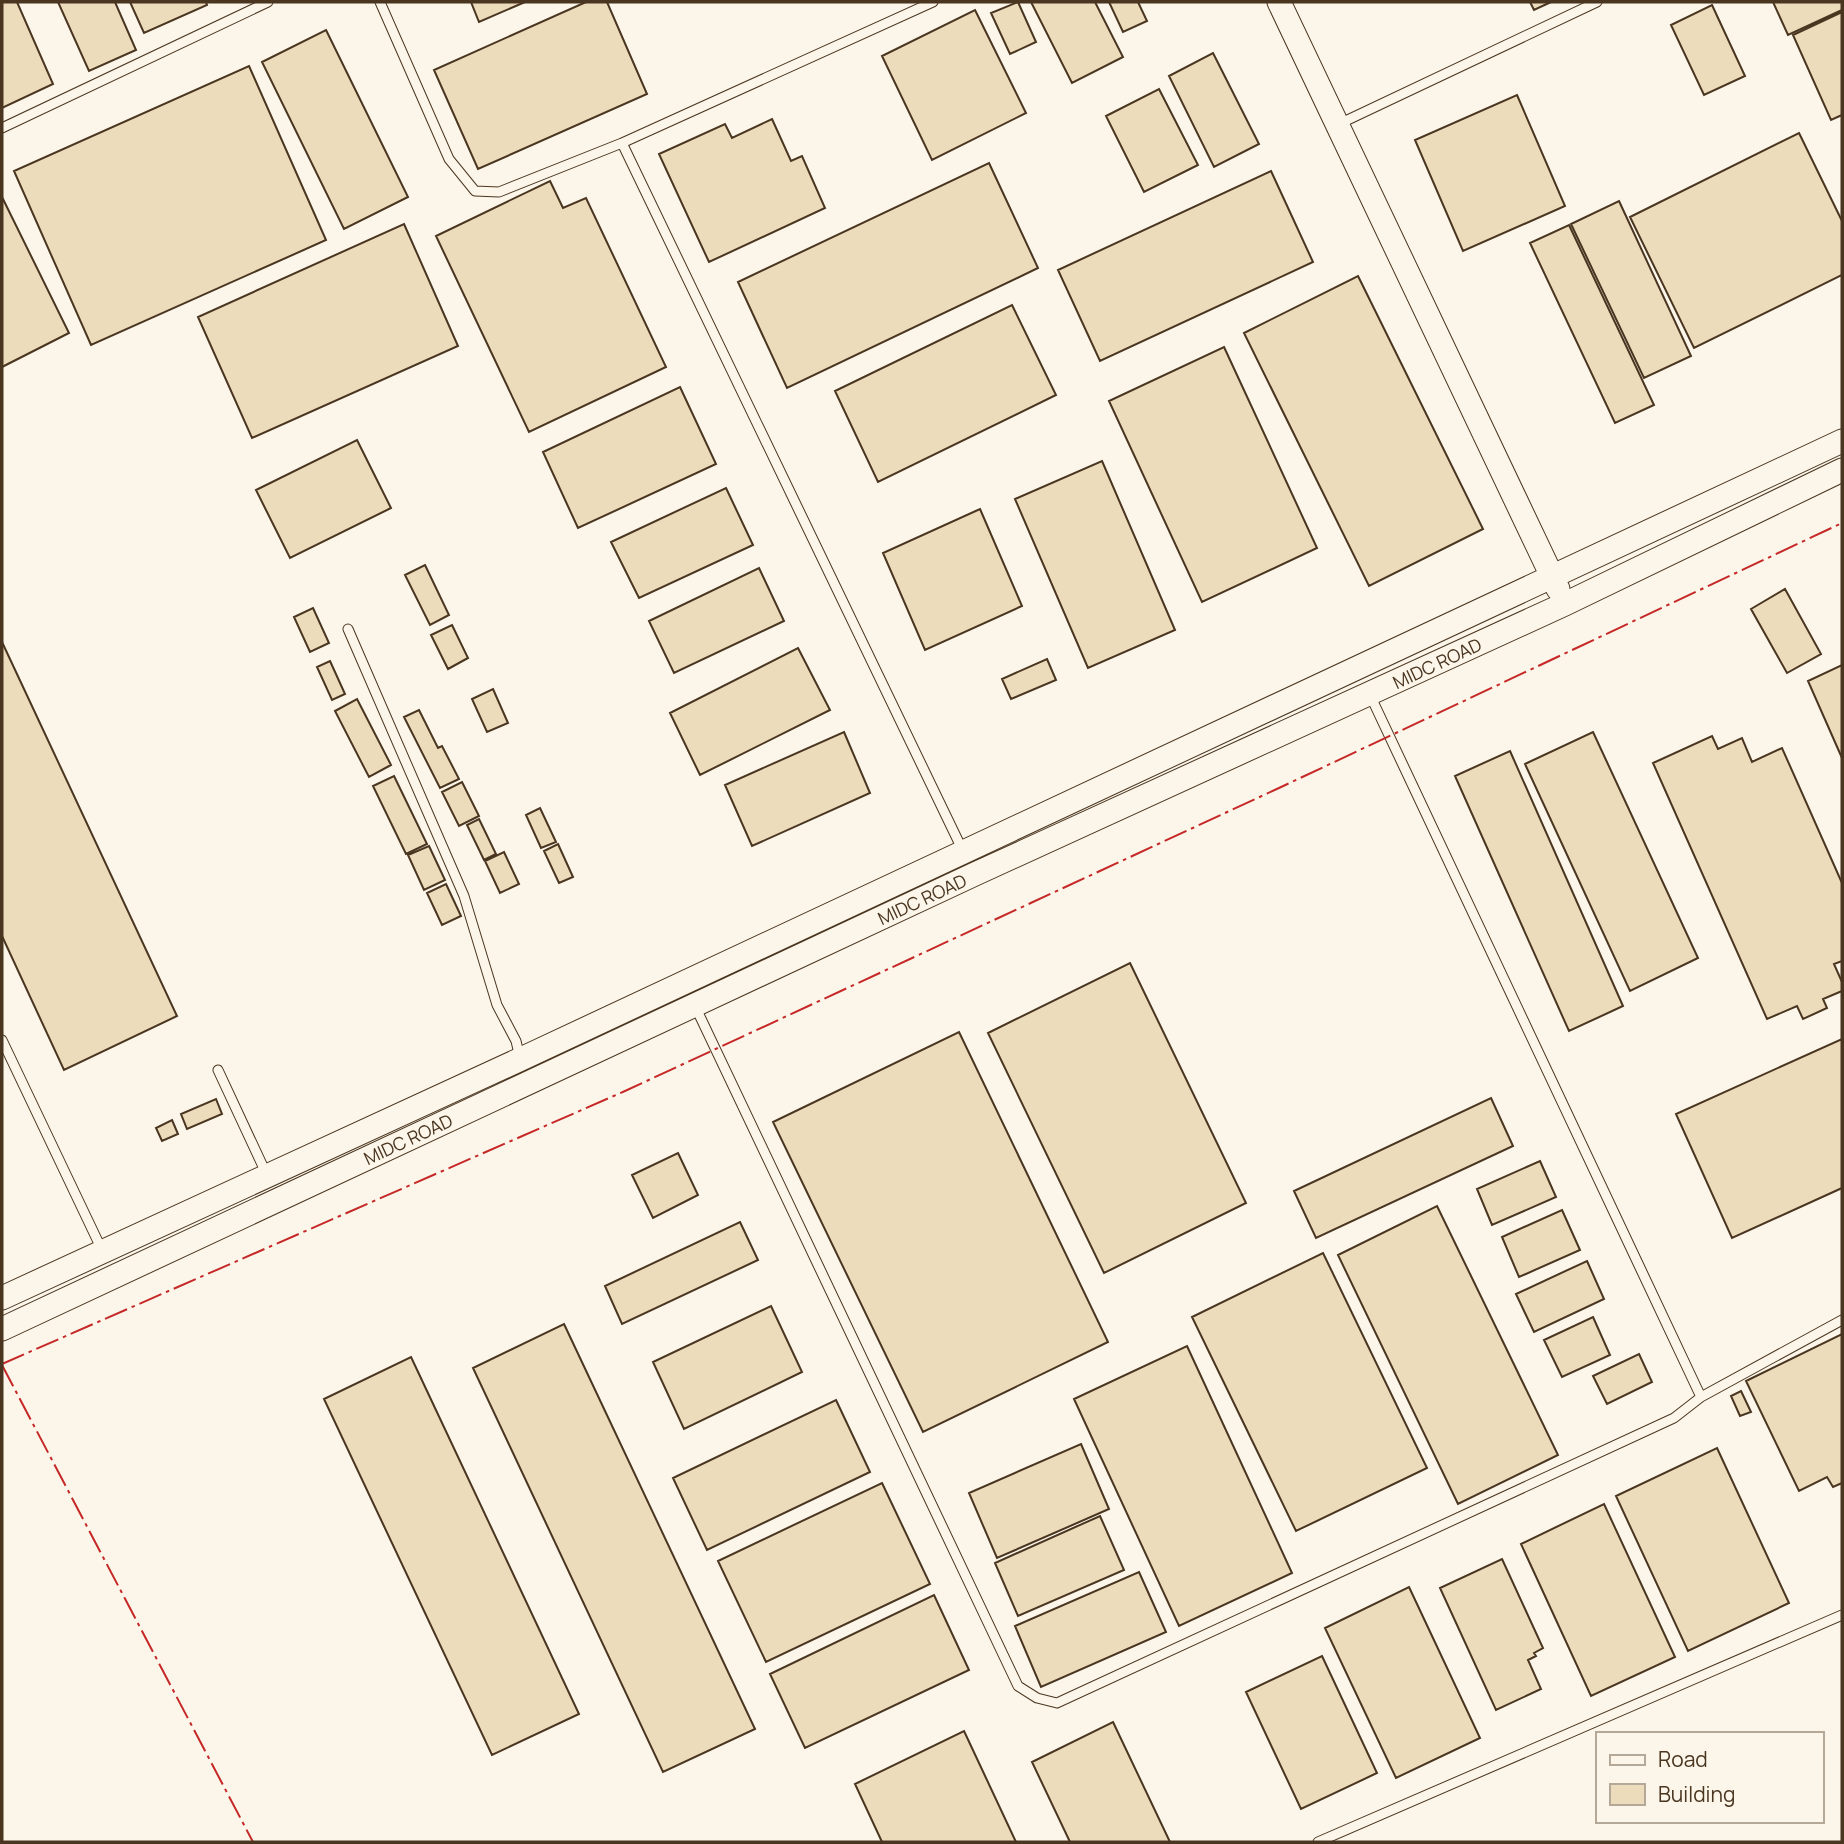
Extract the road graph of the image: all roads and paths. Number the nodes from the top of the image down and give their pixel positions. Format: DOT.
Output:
graph roads {
  1 [pos="268,2"];
  2 [pos="380,2"];
  3 [pos="933,2"];
  4 [pos="1279,2"];
  5 [pos="1597,2"];
  6 [pos="1337,125"];
  7 [pos="2,128"];
  8 [pos="622,144"];
  9 [pos="1842,441"];
  10 [pos="1842,470"];
  11 [pos="1552,577"];
  12 [pos="1565,604"];
  13 [pos="348,629"];
  14 [pos="1370,694"];
  15 [pos="963,852"];
  16 [pos="975,874"];
  17 [pos="695,1006"];
  18 [pos="2,1040"];
  19 [pos="521,1059"];
  20 [pos="218,1070"];
  21 [pos="267,1175"];
  22 [pos="104,1252"];
  23 [pos="2,1298"];
  24 [pos="1842,1320"];
  25 [pos="2,1329"];
  26 [pos="1700,1397"];
  27 [pos="1842,1615"];
  28 [pos="1318,1842"];
  1 -- 7 [label="lane"];
  2 -- 8 [label="lane"];
  3 -- 8 [label="lane"];
  4 -- 6 [label="street"];
  5 -- 6 [label="lane"];
  6 -- 11 [label="street"];
  8 -- 15 [label="lane"];
  9 -- 11 [label="street, MIDC ROAD"];
  10 -- 12 [label="street, MIDC ROAD"];
  11 -- 12 [label="street"];
  11 -- 15 [label="street, MIDC ROAD"];
  12 -- 14 [label="street, MIDC ROAD"];
  13 -- 19 [label="lane"];
  14 -- 16 [label="street, MIDC ROAD"];
  14 -- 26 [label="lane"];
  15 -- 16 [label="lane"];
  15 -- 19 [label="street, MIDC ROAD"];
  16 -- 17 [label="street, MIDC ROAD"];
  17 -- 25 [label="street, MIDC ROAD"];
  17 -- 26 [label="lane"];
  18 -- 22 [label="lane"];
  19 -- 21 [label="street, MIDC ROAD"];
  20 -- 21 [label="lane"];
  21 -- 22 [label="street, MIDC ROAD"];
  22 -- 23 [label="street, MIDC ROAD"];
  24 -- 26 [label="lane"];
  27 -- 28 [label="lane"];
}
